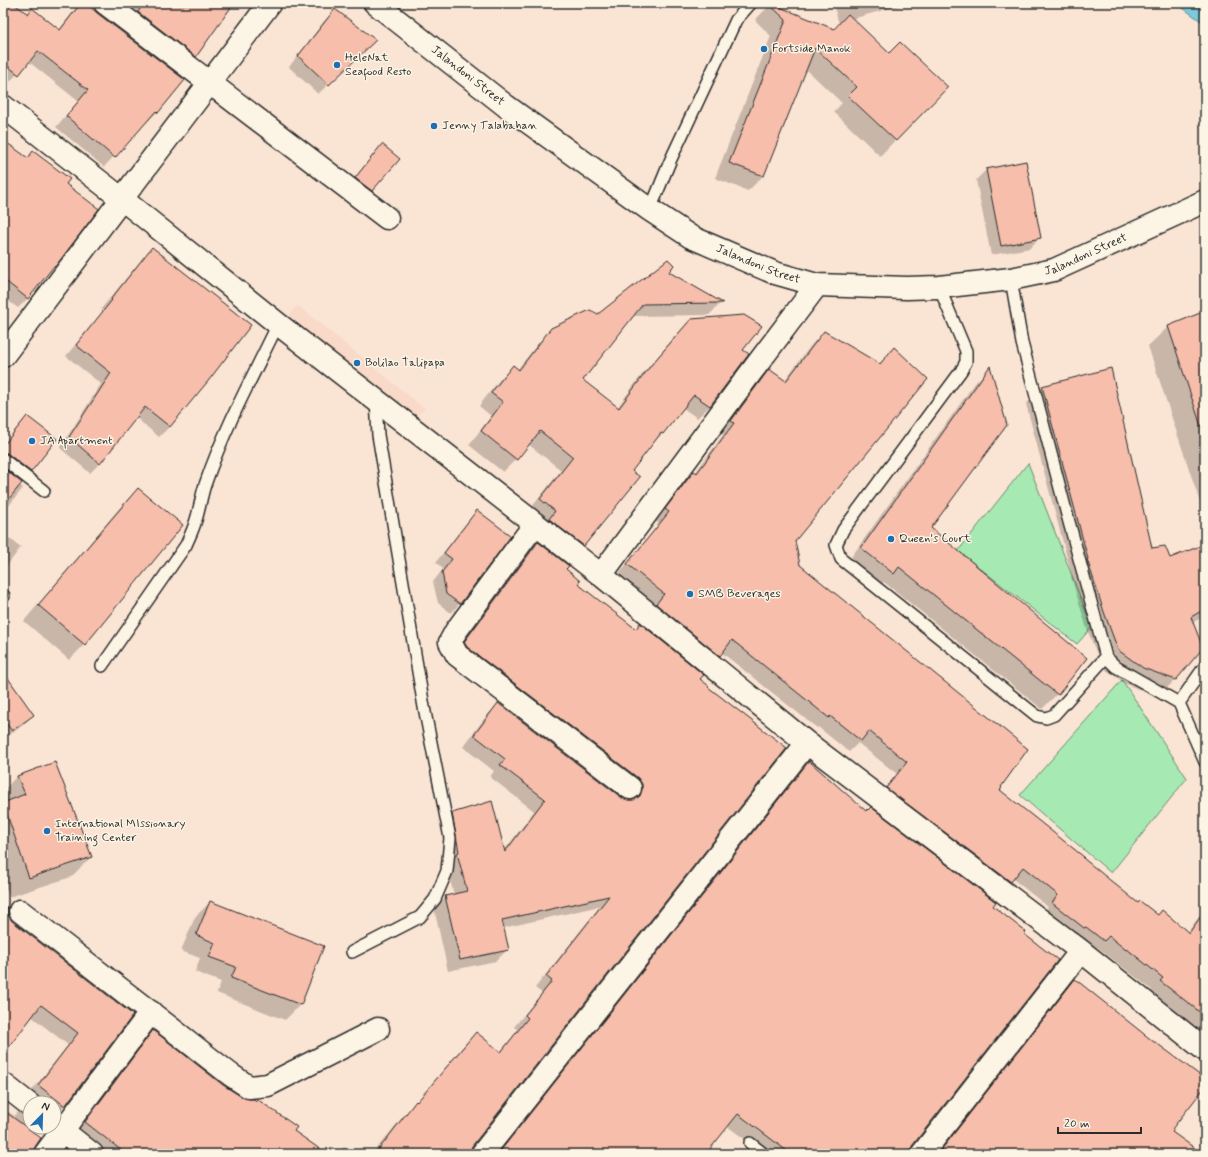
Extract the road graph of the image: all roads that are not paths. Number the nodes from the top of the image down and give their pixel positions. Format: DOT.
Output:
graph roads {
  1 [pos="105,3"];
  2 [pos="270,3"];
  3 [pos="375,3"];
  4 [pos="751,3"];
  5 [pos="210,82"];
  6 [pos="3,106"];
  7 [pos="122,199"];
  8 [pos="1205,201"];
  9 [pos="650,210"];
  10 [pos="386,218"];
  11 [pos="1011,279"];
  12 [pos="817,285"];
  13 [pos="938,287"];
  14 [pos="278,324"];
  15 [pos="3,356"];
  16 [pos="376,400"];
  17 [pos="3,459"];
  18 [pos="44,491"];
  19 [pos="536,524"];
  20 [pos="601,575"];
  21 [pos="1106,657"];
  22 [pos="102,666"];
  23 [pos="1205,666"];
  24 [pos="1179,703"];
  25 [pos="807,743"];
  26 [pos="1205,762"];
  27 [pos="630,788"];
  28 [pos="20,911"];
  29 [pos="1081,951"];
  30 [pos="352,952"];
  31 [pos="151,1012"];
  32 [pos="378,1029"];
  33 [pos="1205,1050"];
  34 [pos="3,1084"];
  35 [pos="22,1099"];
  36 [pos="62,1123"];
  37 [pos="62,1131"];
  38 [pos="54,1135"];
  39 [pos="750,1143"];
  40 [pos="45,1154"];
  41 [pos="92,1154"];
  42 [pos="482,1154"];
  43 [pos="764,1154"];
  44 [pos="922,1154"];
  1 -- 5 [label="street"];
  2 -- 5 [label="street"];
  3 -- 9 [label="street, Jalandoni Street"];
  4 -- 9 [label="lane"];
  5 -- 7 [label="street"];
  5 -- 10 [label="street"];
  6 -- 7 [label="street"];
  7 -- 14 [label="street"];
  7 -- 15 [label="street"];
  8 -- 11 [label="street, Jalandoni Street"];
  9 -- 12 [label="street, Jalandoni Street"];
  11 -- 13 [label="street, Jalandoni Street"];
  11 -- 21 [label="lane"];
  12 -- 13 [label="street, Jalandoni Street"];
  12 -- 20 [label="street"];
  13 -- 21 [label="lane"];
  14 -- 16 [label="street"];
  14 -- 22 [label="lane"];
  16 -- 19 [label="street"];
  16 -- 30 [label="lane"];
  17 -- 18 [label="lane"];
  19 -- 20 [label="street"];
  19 -- 27 [label="street"];
  20 -- 25 [label="street"];
  21 -- 24 [label="lane"];
  23 -- 24 [label="lane"];
  24 -- 26 [label="lane"];
  25 -- 29 [label="street"];
  25 -- 42 [label="street"];
  28 -- 31 [label="street"];
  29 -- 33 [label="street"];
  29 -- 44 [label="street"];
  31 -- 32 [label="street"];
  31 -- 36 [label="street"];
  34 -- 35 [label="street"];
  37 -- 41 [label="street"];
  38 -- 40 [label="street"];
  39 -- 43 [label="lane"];
}
